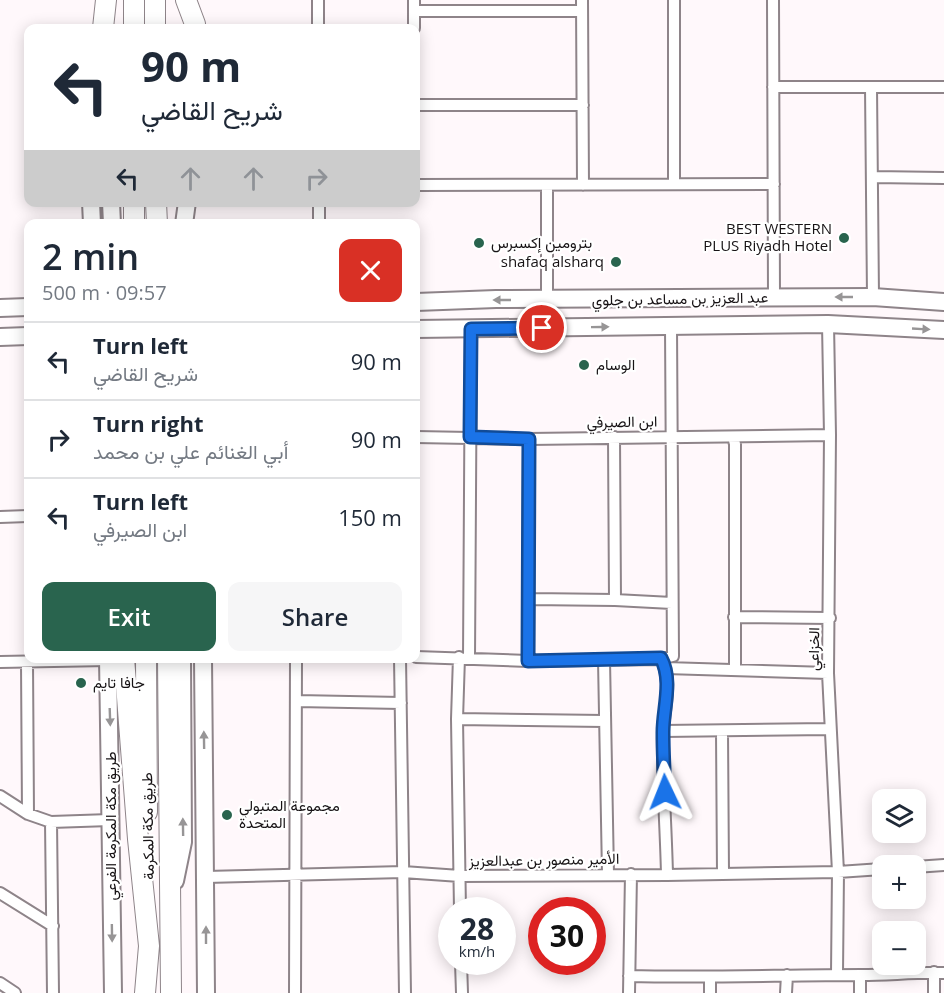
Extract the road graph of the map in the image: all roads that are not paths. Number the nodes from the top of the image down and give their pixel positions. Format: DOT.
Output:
graph roads {
  1 [pos="97,0"];
  2 [pos="106,0"];
  3 [pos="134,0"];
  4 [pos="155,0"];
  5 [pos="186,0"];
  6 [pos="195,0"];
  7 [pos="318,0"];
  8 [pos="674,0"];
  9 [pos="773,0"];
  10 [pos="582,5"];
  11 [pos="414,6"];
  12 [pos="98,24"];
  13 [pos="103,24"];
  14 [pos="134,24"];
  15 [pos="155,24"];
  16 [pos="194,24"];
  17 [pos="195,24"];
  18 [pos="318,24"];
  19 [pos="414,24"];
  20 [pos="773,87"];
  21 [pos="871,87"];
  22 [pos="944,87"];
  23 [pos="420,105"];
  24 [pos="583,105"];
  25 [pos="873,177"];
  26 [pos="944,178"];
  27 [pos="583,184"];
  28 [pos="674,184"];
  29 [pos="774,184"];
  30 [pos="420,185"];
  31 [pos="547,185"];
  32 [pos="774,297"];
  33 [pos="873,297"];
  34 [pos="547,300"];
  35 [pos="420,302"];
  36 [pos="944,302"];
  37 [pos="24,307"];
  38 [pos="0,308"];
  39 [pos="828,324"];
  40 [pos="671,327"];
  41 [pos="420,329"];
  42 [pos="471,329"];
  43 [pos="944,330"];
  44 [pos="24,336"];
  45 [pos="2,337"];
  46 [pos="830,435"];
  47 [pos="673,436"];
  48 [pos="420,437"];
  49 [pos="470,437"];
  50 [pos="614,437"];
  51 [pos="733,437"];
  52 [pos="529,439"];
  53 [pos="24,516"];
  54 [pos="0,517"];
  55 [pos="530,599"];
  56 [pos="615,600"];
  57 [pos="672,603"];
  58 [pos="734,617"];
  59 [pos="830,618"];
  60 [pos="420,657"];
  61 [pos="464,658"];
  62 [pos="604,660"];
  63 [pos="528,661"];
  64 [pos="0,662"];
  65 [pos="24,662"];
  66 [pos="27,663"];
  67 [pos="113,663"];
  68 [pos="114,663"];
  69 [pos="146,663"];
  70 [pos="168,663"];
  71 [pos="182,663"];
  72 [pos="203,663"];
  73 [pos="296,663"];
  74 [pos="400,663"];
  75 [pos="664,663"];
  76 [pos="735,670"];
  77 [pos="828,673"];
  78 [pos="297,701"];
  79 [pos="401,704"];
  80 [pos="457,719"];
  81 [pos="604,721"];
  82 [pos="830,729"];
  83 [pos="663,731"];
  84 [pos="722,732"];
  85 [pos="0,796"];
  86 [pos="28,814"];
  87 [pos="110,820"];
  88 [pos="51,822"];
  89 [pos="944,865"];
  90 [pos="926,866"];
  91 [pos="872,870"];
  92 [pos="403,872"];
  93 [pos="838,872"];
  94 [pos="723,873"];
  95 [pos="608,874"];
  96 [pos="631,874"];
  97 [pos="667,875"];
  98 [pos="295,876"];
  99 [pos="460,876"];
  100 [pos="206,877"];
  101 [pos="0,893"];
  102 [pos="460,897"];
  103 [pos="170,905"];
  104 [pos="53,926"];
  105 [pos="149,946"];
  106 [pos="837,973"];
  107 [pos="939,973"];
  108 [pos="461,975"];
  109 [pos="787,975"];
  110 [pos="860,975"];
  111 [pos="629,976"];
  112 [pos="710,978"];
  113 [pos="0,983"];
  114 [pos="15,993"];
  115 [pos="53,993"];
  116 [pos="113,993"];
  117 [pos="145,993"];
  118 [pos="150,993"];
  119 [pos="171,993"];
  120 [pos="207,993"];
  121 [pos="295,993"];
  122 [pos="405,993"];
  123 [pos="462,993"];
  124 [pos="629,993"];
  125 [pos="710,993"];
  126 [pos="786,993"];
  127 [pos="860,993"];
  128 [pos="934,993"];
  1 -- 12 [label="main road"];
  2 -- 13 [label="highway"];
  3 -- 14 [label="highway"];
  4 -- 15 [label="highway"];
  5 -- 16 [label="highway"];
  6 -- 17 [label="main road"];
  7 -- 18 [label="street"];
  8 -- 28 [label="street"];
  9 -- 20 [label="street"];
  10 -- 11 [label="street"];
  10 -- 24 [label="street"];
  11 -- 19 [label="street"];
  20 -- 21 [label="street"];
  20 -- 29 [label="street"];
  21 -- 22 [label="street"];
  21 -- 25 [label="street"];
  23 -- 24 [label="street"];
  24 -- 27 [label="street"];
  25 -- 26 [label="street"];
  25 -- 33 [label="street"];
  27 -- 28 [label="street"];
  27 -- 31 [label="street"];
  28 -- 29 [label="street"];
  29 -- 32 [label="street"];
  30 -- 31 [label="street"];
  31 -- 34 [label="street"];
  33 -- 32 [label="main road, عبد العزيز بن مساعد بن جلوي, one-way"];
  32 -- 34 [label="main road, عبد العزيز بن مساعد بن جلوي"];
  33 -- 36 [label="main road, عبد العزيز بن مساعد بن جلوي"];
  34 -- 35 [label="main road, عبد العزيز بن مساعد بن جلوي, one-way"];
  37 -- 38 [label="main road"];
  39 -- 40 [label="main road, عبد العزيز بن مساعد بن جلوي"];
  39 -- 43 [label="main road, عبد العزيز بن مساعد بن جلوي, one-way"];
  39 -- 46 [label="street, الخزاعي"];
  42 -- 40 [label="main road, عبد العزيز بن مساعد بن جلوي, one-way"];
  40 -- 47 [label="street"];
  41 -- 42 [label="main road, عبد العزيز بن مساعد بن جلوي"];
  42 -- 49 [label="street"];
  44 -- 45 [label="main road"];
  46 -- 51 [label="street, ابن الصيرفي"];
  46 -- 59 [label="street, الخزاعي"];
  47 -- 50 [label="street, ابن الصيرفي"];
  47 -- 51 [label="street, ابن الصيرفي"];
  47 -- 57 [label="street"];
  48 -- 49 [label="street, ابن الصيرفي"];
  49 -- 52 [label="street, ابن الصيرفي"];
  49 -- 61 [label="street"];
  50 -- 52 [label="street, ابن الصيرفي"];
  50 -- 56 [label="street"];
  51 -- 58 [label="street"];
  52 -- 55 [label="street"];
  53 -- 54 [label="street"];
  55 -- 56 [label="street"];
  55 -- 63 [label="street"];
  56 -- 57 [label="street"];
  57 -- 75 [label="street"];
  58 -- 59 [label="street"];
  58 -- 76 [label="street"];
  59 -- 77 [label="street, الخزاعي"];
  60 -- 61 [label="street"];
  61 -- 63 [label="street"];
  61 -- 80 [label="street"];
  62 -- 63 [label="street"];
  62 -- 75 [label="street"];
  62 -- 81 [label="street"];
  64 -- 65 [label="street"];
  66 -- 86 [label="street"];
  67 -- 87 [label="main road, طريق مكة المكرمة الفرعي, one-way"];
  68 -- 105 [label="highway"];
  69 -- 105 [label="highway, طريق مكة المكرمة"];
  70 -- 103 [label="highway, طريق مكة المكرمة"];
  103 -- 71 [label="main road, one-way"];
  100 -- 72 [label="main road, one-way"];
  73 -- 78 [label="street"];
  74 -- 79 [label="street"];
  75 -- 76 [label="street"];
  75 -- 83 [label="street"];
  76 -- 77 [label="street"];
  77 -- 82 [label="street, الخزاعي"];
  78 -- 79 [label="street"];
  78 -- 98 [label="street"];
  79 -- 92 [label="street"];
  80 -- 81 [label="street"];
  80 -- 99 [label="street"];
  81 -- 95 [label="street"];
  82 -- 84 [label="street"];
  82 -- 93 [label="street, الخزاعي"];
  83 -- 84 [label="street"];
  83 -- 97 [label="street"];
  84 -- 94 [label="street"];
  85 -- 86 [label="street"];
  86 -- 88 [label="street"];
  87 -- 88 [label="street"];
  87 -- 116 [label="main road, طريق مكة المكرمة الفرعي, one-way"];
  88 -- 104 [label="street"];
  89 -- 90 [label="street"];
  91 -- 93 [label="street, الأمير منصور بن عبدالعزيز"];
  92 -- 98 [label="street, الأمير منصور بن عبدالعزيز"];
  92 -- 99 [label="street, الأمير منصور بن عبدالعزيز"];
  92 -- 122 [label="street"];
  93 -- 94 [label="street, الأمير منصور بن عبدالعزيز"];
  93 -- 106 [label="street, الخزاعي"];
  94 -- 97 [label="street, الأمير منصور بن عبدالعزيز"];
  95 -- 96 [label="street, الأمير منصور بن عبدالعزيز"];
  95 -- 99 [label="street, الأمير منصور بن عبدالعزيز"];
  96 -- 97 [label="street, الأمير منصور بن عبدالعزيز"];
  96 -- 111 [label="street"];
  98 -- 100 [label="street, الأمير منصور بن عبدالعزيز"];
  98 -- 121 [label="street"];
  99 -- 102 [label="street"];
  120 -- 100 [label="main road, one-way"];
  101 -- 104 [label="street"];
  103 -- 119 [label="highway, طريق مكة المكرمة"];
  104 -- 115 [label="street"];
  105 -- 117 [label="highway"];
  105 -- 118 [label="highway, طريق مكة المكرمة"];
  106 -- 109 [label="street"];
  106 -- 110 [label="street"];
  107 -- 110 [label="street"];
  107 -- 128 [label="street"];
  108 -- 123 [label="street"];
  109 -- 112 [label="street"];
  109 -- 126 [label="street"];
  110 -- 127 [label="street"];
  111 -- 112 [label="street"];
  111 -- 124 [label="street"];
  112 -- 125 [label="street"];
  113 -- 114 [label="street"];
}
